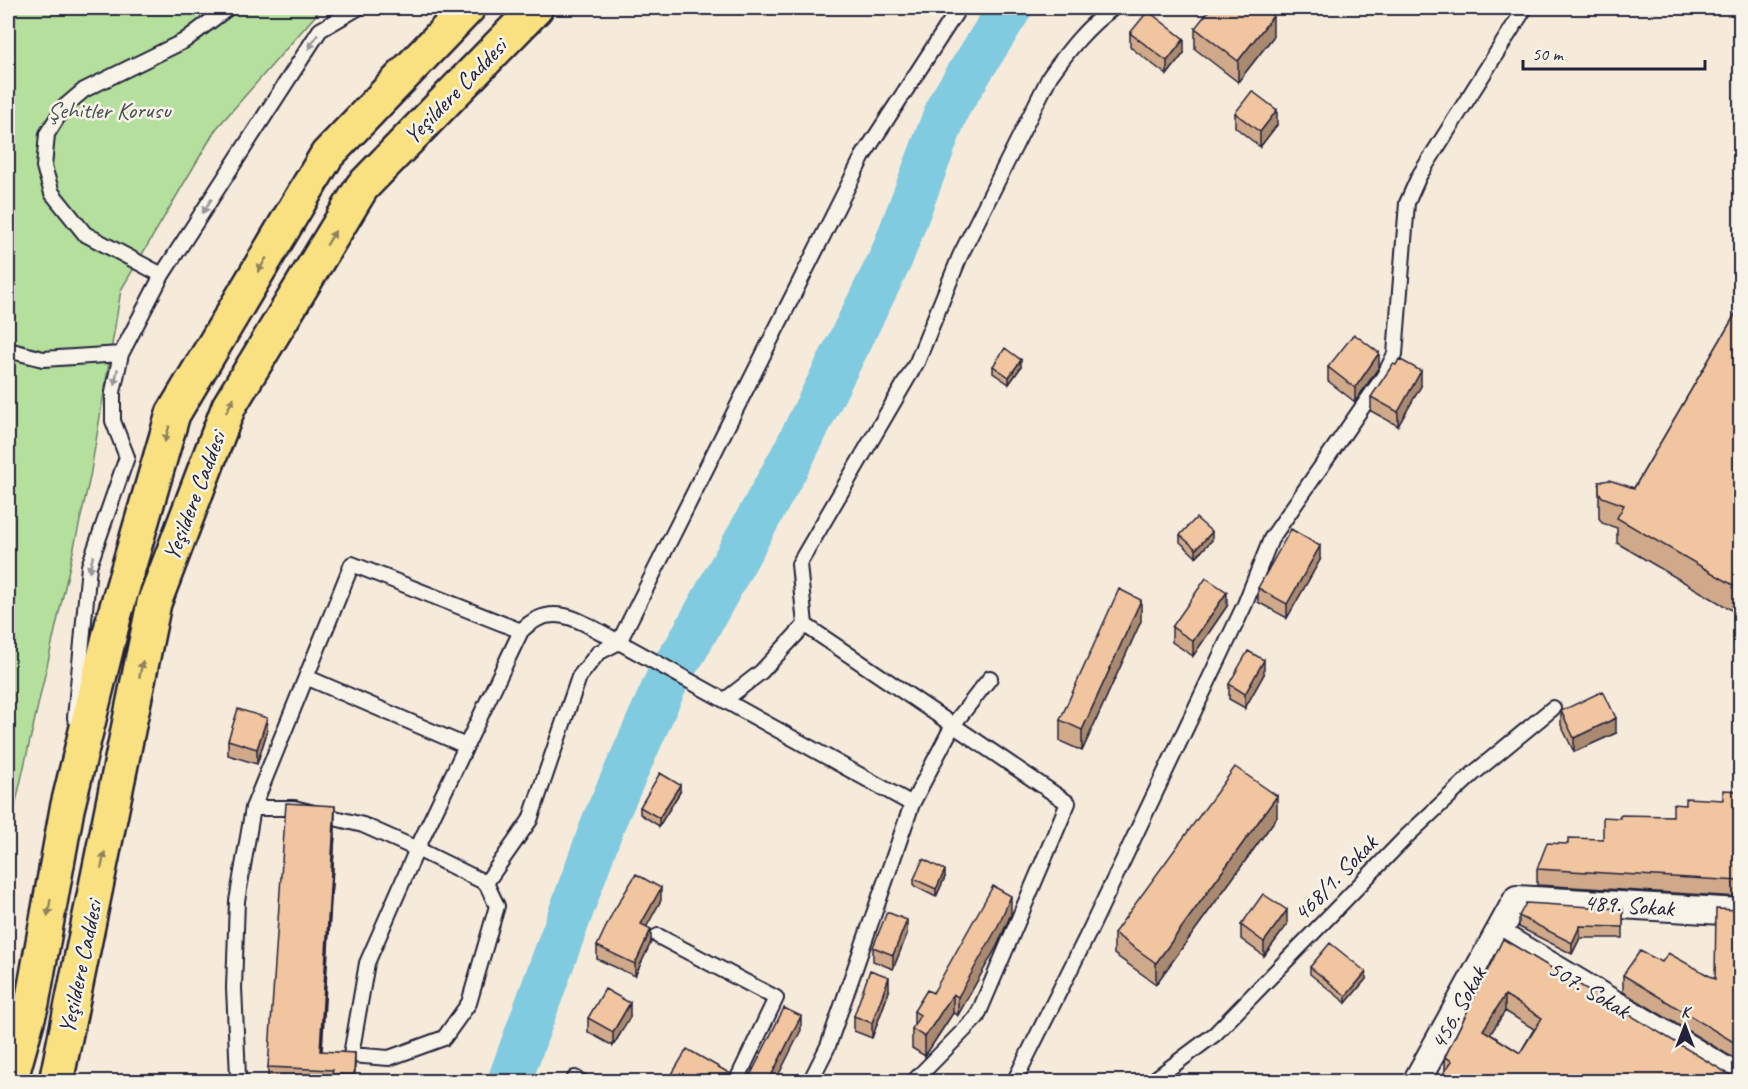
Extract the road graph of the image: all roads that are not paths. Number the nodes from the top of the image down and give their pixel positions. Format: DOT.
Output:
graph roads {
  1 [pos="228,8"];
  2 [pos="358,8"];
  3 [pos="446,8"];
  4 [pos="468,8"];
  5 [pos="536,8"];
  6 [pos="959,8"];
  7 [pos="1113,8"];
  8 [pos="1525,8"];
  9 [pos="327,155"];
  10 [pos="162,275"];
  11 [pos="8,350"];
  12 [pos="121,354"];
  13 [pos="805,625"];
  14 [pos="521,631"];
  15 [pos="619,642"];
  16 [pos="306,677"];
  17 [pos="990,678"];
  18 [pos="725,700"];
  19 [pos="1553,708"];
  20 [pos="954,725"];
  21 [pos="466,746"];
  22 [pos="912,804"];
  23 [pos="253,808"];
  24 [pos="66,809"];
  25 [pos="417,849"];
  26 [pos="486,883"];
  27 [pos="1517,899"];
  28 [pos="1740,912"];
  29 [pos="1499,935"];
  30 [pos="658,936"];
  31 [pos="238,1076"];
  32 [pos="1425,1079"];
  33 [pos="1740,1079"];
  34 [pos="10,1082"];
  35 [pos="57,1082"];
  36 [pos="736,1082"];
  37 [pos="810,1082"];
  38 [pos="913,1082"];
  39 [pos="1014,1082"];
  40 [pos="1152,1082"];
  1 -- 10 [label="lane"];
  2 -- 10 [label="lane, one-way"];
  3 -- 9 [label="highway"];
  4 -- 9 [label="highway, Yeşildere Caddesi"];
  35 -- 5 [label="highway, Yeşildere Caddesi, one-way"];
  6 -- 15 [label="lane"];
  7 -- 13 [label="lane"];
  8 -- 39 [label="lane"];
  9 -- 24 [label="highway, Yeşildere Caddesi, one-way"];
  10 -- 12 [label="lane"];
  11 -- 12 [label="lane"];
  12 -- 24 [label="lane, one-way"];
  13 -- 18 [label="lane"];
  13 -- 20 [label="lane"];
  14 -- 15 [label="lane"];
  14 -- 16 [label="lane"];
  14 -- 21 [label="lane"];
  15 -- 18 [label="lane"];
  15 -- 26 [label="lane"];
  16 -- 21 [label="lane"];
  16 -- 23 [label="lane"];
  17 -- 20 [label="lane"];
  18 -- 22 [label="lane"];
  19 -- 40 [label="lane, 468/1. Sokak"];
  20 -- 22 [label="lane"];
  20 -- 38 [label="lane"];
  21 -- 25 [label="lane"];
  22 -- 37 [label="lane"];
  23 -- 25 [label="lane"];
  23 -- 31 [label="lane"];
  24 -- 34 [label="highway, Yeşildere Caddesi, one-way"];
  25 -- 26 [label="lane"];
  25 -- 26 [label="lane"];
  27 -- 28 [label="street, 489. Sokak"];
  27 -- 29 [label="street, 456. Sokak"];
  29 -- 32 [label="street, 456. Sokak"];
  29 -- 33 [label="street, 507. Sokak"];
  30 -- 36 [label="lane"];
}
